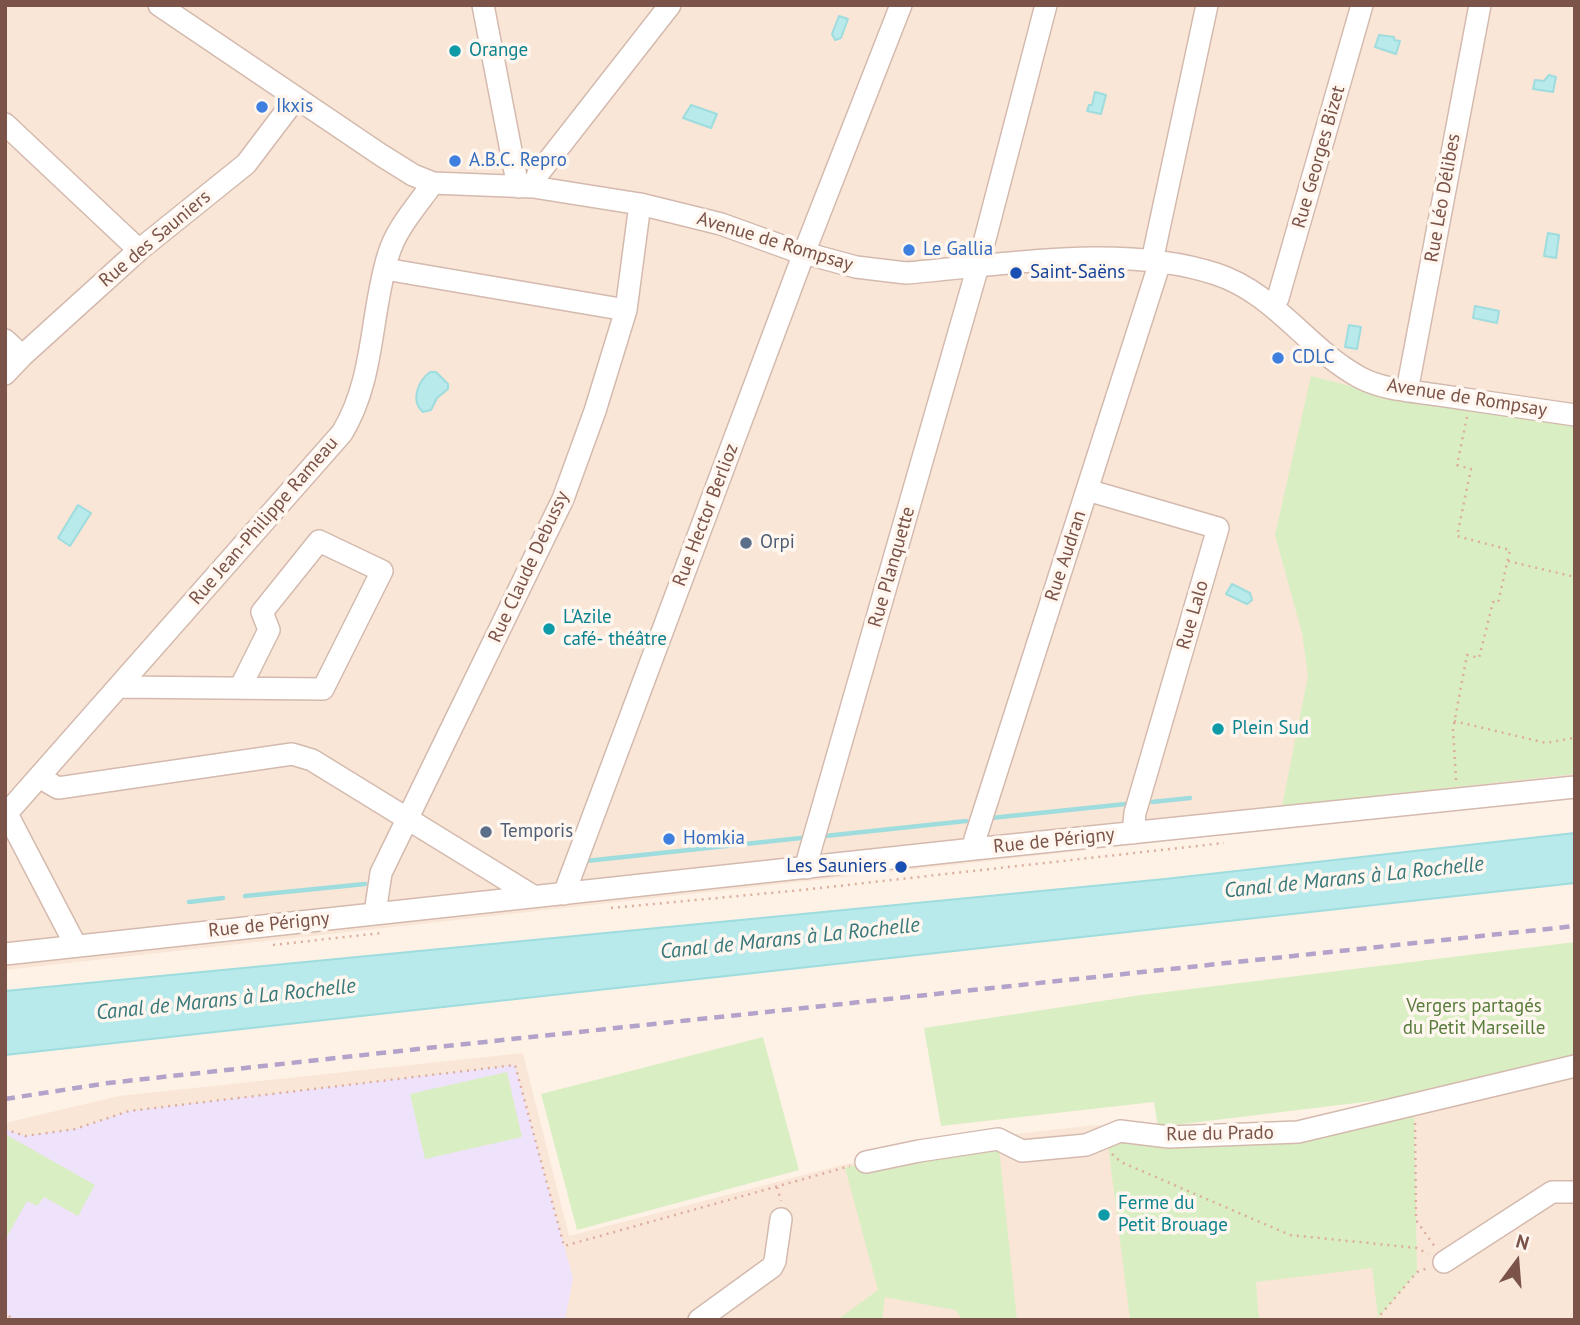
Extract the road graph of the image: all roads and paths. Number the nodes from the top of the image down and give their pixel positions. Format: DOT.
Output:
graph roads {
  1 [pos="159,5"];
  2 [pos="483,5"];
  3 [pos="670,5"];
  4 [pos="901,5"];
  5 [pos="1046,5"];
  6 [pos="1207,5"];
  7 [pos="1362,5"];
  8 [pos="1480,5"];
  9 [pos="296,99"];
  10 [pos="5,124"];
  11 [pos="433,183"];
  12 [pos="525,187"];
  13 [pos="640,204"];
  14 [pos="139,250"];
  15 [pos="804,253"];
  16 [pos="1156,262"];
  17 [pos="978,266"];
  18 [pos="385,269"];
  19 [pos="1272,306"];
  20 [pos="626,310"];
  21 [pos="5,340"];
  22 [pos="22,356"];
  23 [pos="5,374"];
  24 [pos="1407,391"];
  25 [pos="1471,400"];
  26 [pos="1575,415"];
  27 [pos="1087,490"];
  28 [pos="1508,561"];
  29 [pos="1575,577"];
  30 [pos="118,687"];
  31 [pos="240,688"];
  32 [pos="1454,721"];
  33 [pos="1575,730"];
  34 [pos="39,777"];
  35 [pos="1575,787"];
  36 [pos="1455,800"];
  37 [pos="6,811"];
  38 [pos="408,817"];
  39 [pos="1133,833"];
  40 [pos="1233,842"];
  41 [pos="974,849"];
  42 [pos="807,868"];
  43 [pos="564,894"];
  44 [pos="533,896"];
  45 [pos="601,909"];
  46 [pos="375,913"];
  47 [pos="388,932"];
  48 [pos="76,946"];
  49 [pos="267,946"];
  50 [pos="5,954"];
  51 [pos="1575,1066"];
  52 [pos="1414,1103"];
  53 [pos="5,1129"];
  54 [pos="1086,1145"];
  55 [pos="866,1162"];
  56 [pos="1575,1192"];
  57 [pos="781,1219"];
  58 [pos="1417,1248"];
  59 [pos="1444,1262"];
  60 [pos="5,1310"];
  61 [pos="12,1320"];
  62 [pos="699,1320"];
  63 [pos="1376,1320"];
  1 -- 9 [label="street, Avenue de Rompsay"];
  2 -- 12 [label="street"];
  3 -- 12 [label="street"];
  4 -- 15 [label="street, Rue Hector Berlioz"];
  5 -- 17 [label="street, Rue Planquette"];
  6 -- 16 [label="street, Rue Audran"];
  7 -- 19 [label="street, Rue Georges Bizet"];
  8 -- 24 [label="street, Rue Léo Délibes"];
  9 -- 11 [label="street, Avenue de Rompsay"];
  9 -- 14 [label="street, Rue des Sauniers"];
  10 -- 14 [label="street"];
  11 -- 12 [label="street, Avenue de Rompsay"];
  11 -- 18 [label="street, Rue Jean-Philippe Rameau"];
  12 -- 13 [label="street, Avenue de Rompsay"];
  13 -- 15 [label="street, Avenue de Rompsay"];
  13 -- 20 [label="street, Rue Claude Debussy"];
  14 -- 22 [label="street, Rue des Sauniers"];
  15 -- 17 [label="street, Avenue de Rompsay"];
  15 -- 43 [label="street, Rue Hector Berlioz"];
  16 -- 17 [label="street, Avenue de Rompsay"];
  16 -- 19 [label="street, Avenue de Rompsay"];
  16 -- 27 [label="street, Rue Audran"];
  17 -- 42 [label="street, Rue Planquette"];
  18 -- 20 [label="street"];
  18 -- 30 [label="street, Rue Jean-Philippe Rameau"];
  19 -- 24 [label="street, Avenue de Rompsay"];
  20 -- 38 [label="street, Rue Claude Debussy"];
  21 -- 22 [label="street"];
  22 -- 23 [label="street, Rue des Sauniers"];
  24 -- 25 [label="street, Avenue de Rompsay"];
  25 -- 26 [label="street, Avenue de Rompsay"];
  25 -- 28 [label="path"];
  27 -- 39 [label="street, Rue Lalo"];
  27 -- 41 [label="street, Rue Audran"];
  28 -- 29 [label="path"];
  28 -- 32 [label="path"];
  30 -- 31 [label="street"];
  30 -- 34 [label="street, Rue Jean-Philippe Rameau"];
  31 -- 31 [label="street"];
  32 -- 33 [label="path"];
  32 -- 36 [label="path"];
  34 -- 37 [label="street, Rue Jean-Philippe Rameau"];
  34 -- 38 [label="street"];
  35 -- 36 [label="street, Rue de Périgny"];
  36 -- 39 [label="street, Rue de Périgny"];
  37 -- 48 [label="street"];
  38 -- 44 [label="street"];
  38 -- 46 [label="street, Rue Claude Debussy"];
  39 -- 41 [label="street, Rue de Périgny"];
  40 -- 45 [label="path"];
  41 -- 42 [label="street, Rue de Périgny"];
  42 -- 43 [label="street, Rue de Périgny"];
  43 -- 44 [label="street, Rue de Périgny"];
  44 -- 46 [label="street, Rue de Périgny"];
  46 -- 48 [label="street, Rue de Périgny"];
  47 -- 49 [label="path"];
  48 -- 50 [label="street, Rue de Périgny"];
  51 -- 52 [label="street, Rue du Prado"];
  52 -- 54 [label="street, Rue du Prado"];
  52 -- 59 [label="path"];
  53 -- 55 [label="path"];
  54 -- 55 [label="street, Rue du Prado"];
  54 -- 58 [label="path"];
  56 -- 59 [label="street"];
  57 -- 62 [label="street"];
  59 -- 63 [label="path"];
  60 -- 61 [label="path"];
}
